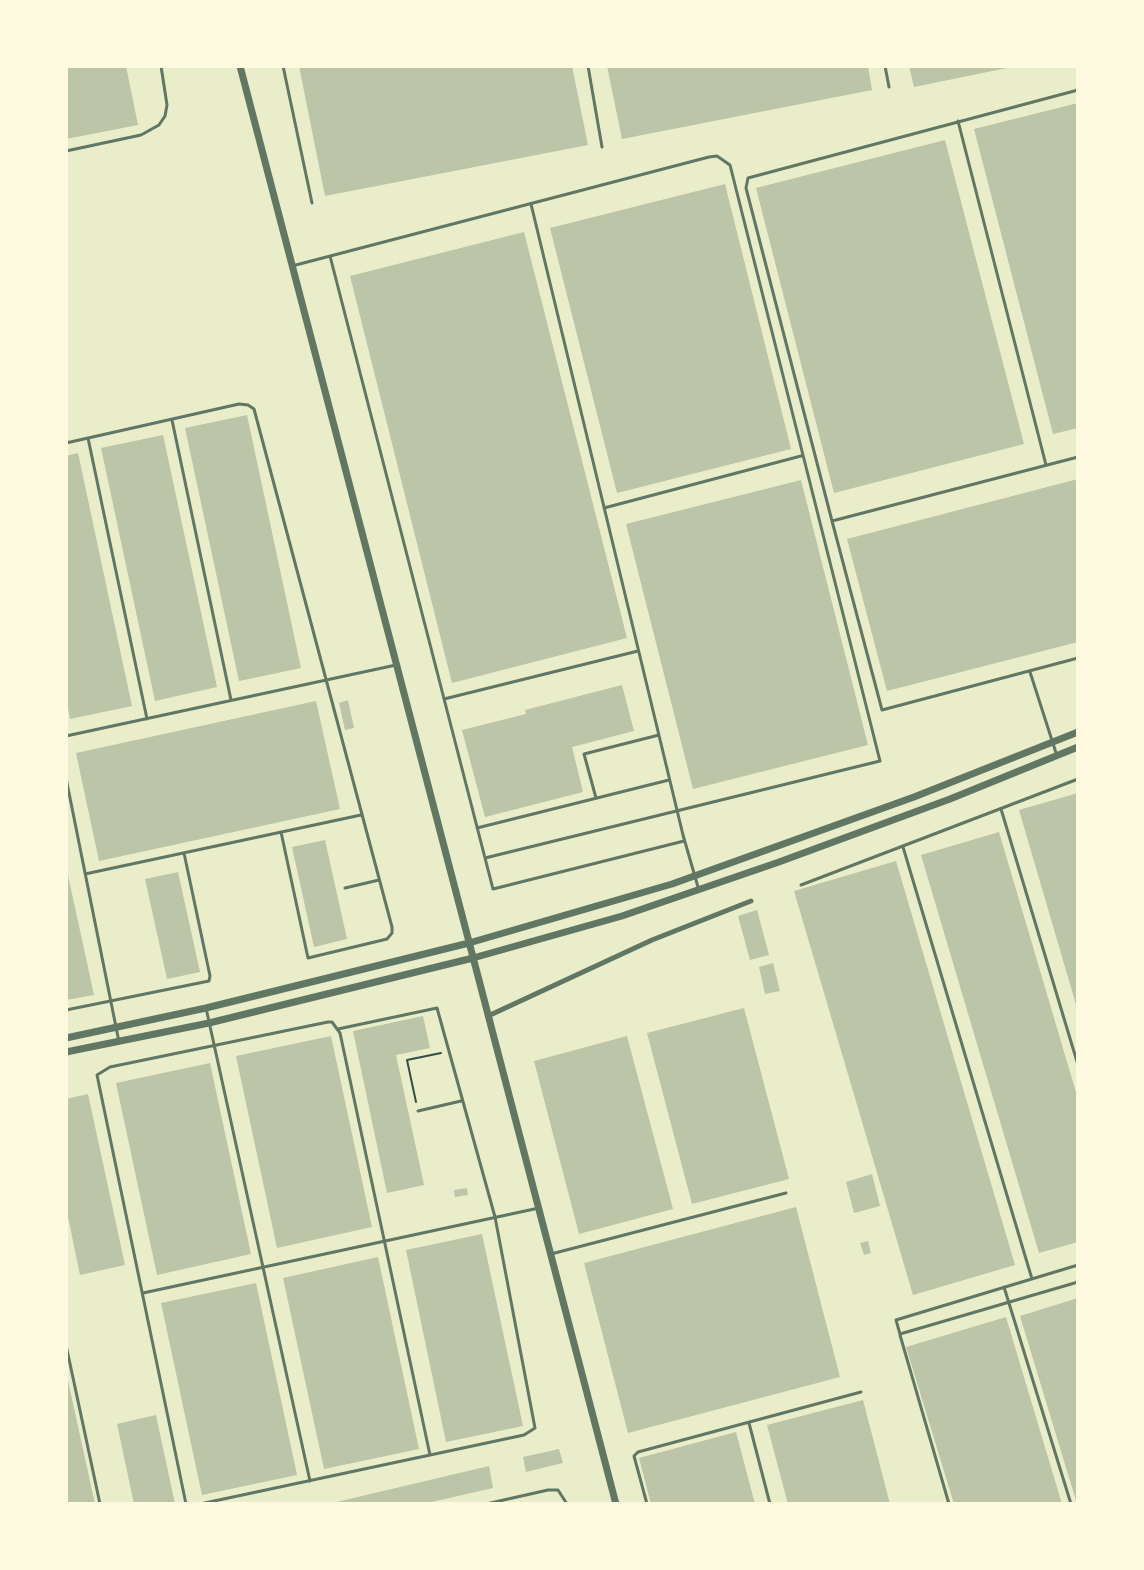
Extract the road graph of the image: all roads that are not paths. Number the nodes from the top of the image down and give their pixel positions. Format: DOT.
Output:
graph roads {
  1 [pos="161,66"];
  2 [pos="240,66"];
  3 [pos="283,66"];
  4 [pos="588,66"];
  5 [pos="885,66"];
  6 [pos="889,87"];
  7 [pos="1078,90"];
  8 [pos="958,121"];
  9 [pos="602,147"];
  10 [pos="66,151"];
  11 [pos="312,203"];
  12 [pos="531,204"];
  13 [pos="330,256"];
  14 [pos="292,266"];
  15 [pos="172,420"];
  16 [pos="88,438"];
  17 [pos="66,443"];
  18 [pos="803,456"];
  19 [pos="1078,457"];
  20 [pos="1046,465"];
  21 [pos="604,508"];
  22 [pos="832,521"];
  23 [pos="638,651"];
  24 [pos="1078,658"];
  25 [pos="396,665"];
  26 [pos="1030,671"];
  27 [pos="325,680"];
  28 [pos="444,699"];
  29 [pos="231,700"];
  30 [pos="147,719"];
  31 [pos="1078,732"];
  32 [pos="659,735"];
  33 [pos="66,736"];
  34 [pos="1053,742"];
  35 [pos="1078,747"];
  36 [pos="1057,756"];
  37 [pos="66,778"];
  38 [pos="1078,779"];
  39 [pos="669,780"];
  40 [pos="596,798"];
  41 [pos="1001,809"];
  42 [pos="677,812"];
  43 [pos="361,815"];
  44 [pos="477,828"];
  45 [pos="281,832"];
  46 [pos="684,841"];
  47 [pos="903,847"];
  48 [pos="184,853"];
  49 [pos="485,858"];
  50 [pos="85,874"];
  51 [pos="694,876"];
  52 [pos="379,880"];
  53 [pos="801,885"];
  54 [pos="345,888"];
  55 [pos="700,890"];
  56 [pos="751,901"];
  57 [pos="469,943"];
  58 [pos="473,958"];
  59 [pos="111,1001"];
  60 [pos="206,1008"];
  61 [pos="66,1010"];
  62 [pos="488,1016"];
  63 [pos="209,1023"];
  64 [pos="116,1027"];
  65 [pos="338,1029"];
  66 [pos="66,1038"];
  67 [pos="119,1042"];
  68 [pos="214,1046"];
  69 [pos="66,1052"];
  70 [pos="1078,1065"];
  71 [pos="463,1101"];
  72 [pos="418,1111"];
  73 [pos="786,1193"];
  74 [pos="539,1208"];
  75 [pos="495,1217"];
  76 [pos="384,1239"];
  77 [pos="551,1254"];
  78 [pos="1078,1265"];
  79 [pos="264,1266"];
  80 [pos="1032,1279"];
  81 [pos="1078,1282"];
  82 [pos="1004,1287"];
  83 [pos="142,1293"];
  84 [pos="1009,1302"];
  85 [pos="900,1334"];
  86 [pos="66,1345"];
  87 [pos="861,1392"];
  88 [pos="749,1423"];
  89 [pos="430,1455"];
  90 [pos="310,1481"];
  91 [pos="100,1504"];
  92 [pos="186,1504"];
  93 [pos="200,1504"];
  94 [pos="486,1504"];
  95 [pos="567,1504"];
  96 [pos="616,1504"];
  97 [pos="647,1504"];
  98 [pos="770,1504"];
  99 [pos="949,1504"];
  100 [pos="1071,1504"];
  1 -- 10 [label="lane"];
  2 -- 14 [label="street"];
  3 -- 11 [label="lane"];
  4 -- 9 [label="lane"];
  5 -- 6 [label="lane"];
  7 -- 8 [label="lane"];
  8 -- 20 [label="lane"];
  8 -- 22 [label="lane"];
  12 -- 13 [label="lane"];
  12 -- 18 [label="lane"];
  12 -- 21 [label="lane"];
  13 -- 14 [label="lane"];
  13 -- 28 [label="lane"];
  14 -- 25 [label="street"];
  15 -- 16 [label="lane"];
  15 -- 27 [label="lane"];
  15 -- 29 [label="lane"];
  16 -- 17 [label="lane"];
  16 -- 30 [label="lane"];
  18 -- 21 [label="lane"];
  18 -- 42 [label="lane"];
  19 -- 20 [label="lane"];
  20 -- 22 [label="lane"];
  21 -- 23 [label="lane"];
  22 -- 26 [label="lane"];
  23 -- 28 [label="lane"];
  23 -- 32 [label="lane"];
  24 -- 26 [label="lane"];
  25 -- 27 [label="lane"];
  25 -- 57 [label="street"];
  26 -- 34 [label="lane"];
  27 -- 29 [label="lane"];
  27 -- 43 [label="lane"];
  28 -- 44 [label="lane"];
  29 -- 30 [label="lane"];
  30 -- 33 [label="lane"];
  31 -- 34 [label="street"];
  32 -- 39 [label="lane"];
  32 -- 40 [label="lane"];
  34 -- 36 [label="lane"];
  34 -- 51 [label="street"];
  35 -- 36 [label="street"];
  36 -- 55 [label="street"];
  37 -- 50 [label="lane"];
  38 -- 41 [label="lane"];
  39 -- 40 [label="lane"];
  39 -- 42 [label="lane"];
  40 -- 44 [label="lane"];
  41 -- 47 [label="lane"];
  41 -- 70 [label="lane"];
  42 -- 46 [label="lane"];
  42 -- 49 [label="lane"];
  43 -- 45 [label="lane"];
  43 -- 52 [label="lane"];
  44 -- 49 [label="lane"];
  45 -- 48 [label="lane"];
  45 -- 52 [label="lane"];
  46 -- 49 [label="lane"];
  46 -- 51 [label="lane"];
  47 -- 53 [label="lane"];
  47 -- 80 [label="lane"];
  48 -- 50 [label="lane"];
  48 -- 59 [label="lane"];
  50 -- 59 [label="lane"];
  51 -- 55 [label="lane"];
  51 -- 57 [label="street"];
  52 -- 54 [label="lane"];
  55 -- 58 [label="street"];
  56 -- 62 [label="street"];
  57 -- 58 [label="street"];
  57 -- 60 [label="street"];
  58 -- 62 [label="street"];
  58 -- 63 [label="street"];
  59 -- 61 [label="lane"];
  59 -- 64 [label="lane"];
  60 -- 63 [label="lane"];
  60 -- 64 [label="street"];
  62 -- 74 [label="street"];
  63 -- 67 [label="street"];
  63 -- 68 [label="lane"];
  64 -- 66 [label="street"];
  64 -- 67 [label="lane"];
  65 -- 68 [label="lane"];
  65 -- 71 [label="lane"];
  65 -- 76 [label="lane"];
  67 -- 69 [label="street"];
  68 -- 79 [label="lane"];
  68 -- 83 [label="lane"];
  71 -- 72 [label="lane"];
  71 -- 75 [label="lane"];
  73 -- 77 [label="lane"];
  74 -- 75 [label="lane"];
  74 -- 77 [label="street"];
  75 -- 76 [label="lane"];
  75 -- 89 [label="lane"];
  76 -- 79 [label="lane"];
  76 -- 89 [label="lane"];
  77 -- 96 [label="street"];
  78 -- 80 [label="lane"];
  79 -- 83 [label="lane"];
  79 -- 90 [label="lane"];
  80 -- 82 [label="lane"];
  81 -- 84 [label="lane"];
  82 -- 84 [label="lane"];
  82 -- 85 [label="lane"];
  83 -- 92 [label="lane"];
  84 -- 85 [label="lane"];
  84 -- 100 [label="lane"];
  85 -- 99 [label="lane"];
  86 -- 91 [label="lane"];
  87 -- 88 [label="lane"];
  88 -- 97 [label="lane"];
  88 -- 98 [label="lane"];
  89 -- 90 [label="lane"];
  90 -- 93 [label="lane"];
  94 -- 95 [label="lane"];
}
